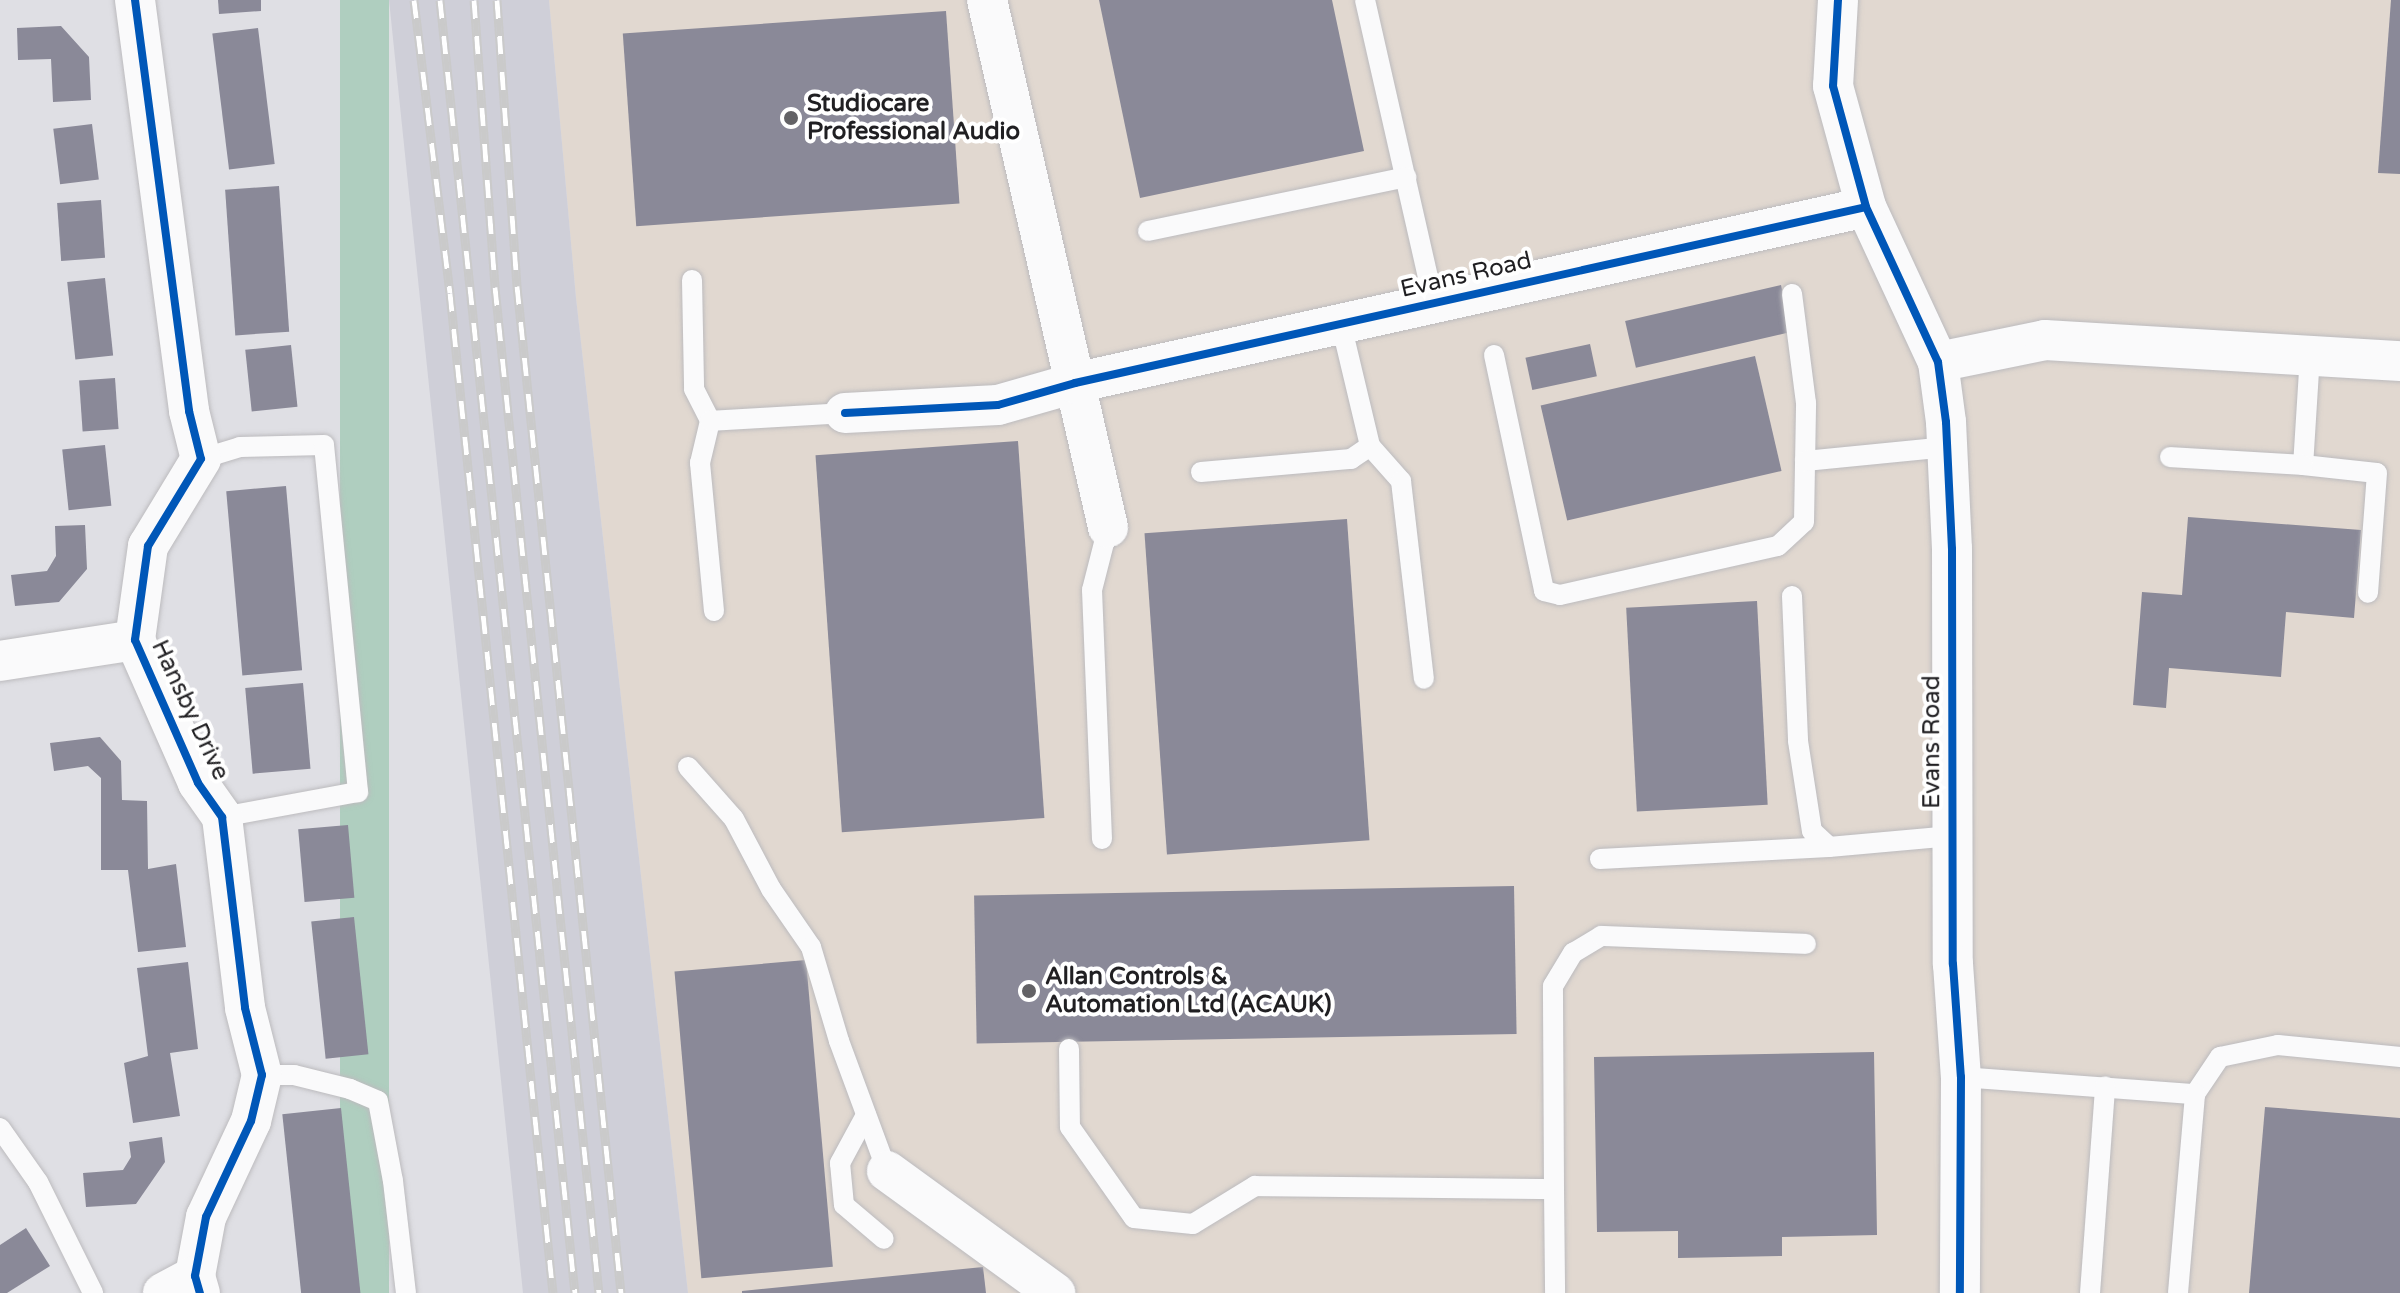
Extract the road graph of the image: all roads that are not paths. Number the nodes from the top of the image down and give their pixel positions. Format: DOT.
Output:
graph roads {
  1 [pos="135,0"];
  2 [pos="987,0"];
  3 [pos="1365,0"];
  4 [pos="1838,0"];
  5 [pos="1406,177"];
  6 [pos="1866,207"];
  7 [pos="1148,231"];
  8 [pos="692,280"];
  9 [pos="1792,294"];
  10 [pos="1434,303"];
  11 [pos="1341,324"];
  12 [pos="1494,355"];
  13 [pos="2310,355"];
  14 [pos="2400,361"];
  15 [pos="1938,362"];
  16 [pos="1075,383"];
  17 [pos="845,413"];
  18 [pos="710,421"];
  19 [pos="1370,446"];
  20 [pos="1947,447"];
  21 [pos="2170,457"];
  22 [pos="201,459"];
  23 [pos="1805,461"];
  24 [pos="2303,465"];
  25 [pos="1201,472"];
  26 [pos="1108,527"];
  27 [pos="2368,593"];
  28 [pos="1792,596"];
  29 [pos="714,611"];
  30 [pos="135,640"];
  31 [pos="0,661"];
  32 [pos="1424,679"];
  33 [pos="688,767"];
  34 [pos="222,817"];
  35 [pos="1952,836"];
  36 [pos="1102,839"];
  37 [pos="1829,847"];
  38 [pos="1600,859"];
  39 [pos="1806,944"];
  40 [pos="1069,1049"];
  41 [pos="2400,1057"];
  42 [pos="262,1075"];
  43 [pos="1961,1077"];
  44 [pos="2105,1087"];
  45 [pos="2195,1094"];
  46 [pos="866,1115"];
  47 [pos="0,1128"];
  48 [pos="887,1171"];
  49 [pos="1554,1189"];
  50 [pos="884,1239"];
  51 [pos="1013,1277"];
  52 [pos="186,1287"];
  53 [pos="93,1293"];
  54 [pos="406,1293"];
  55 [pos="1055,1293"];
  56 [pos="1555,1293"];
  57 [pos="1960,1293"];
  58 [pos="2090,1293"];
  59 [pos="2178,1293"];
  1 -- 22 [label="street"];
  2 -- 16 [label="street"];
  3 -- 5 [label="lane"];
  4 -- 6 [label="street, Evans Road"];
  5 -- 7 [label="lane"];
  5 -- 10 [label="lane"];
  6 -- 10 [label="street, Evans Road"];
  6 -- 15 [label="street, Evans Road"];
  8 -- 18 [label="lane"];
  9 -- 23 [label="lane"];
  10 -- 11 [label="street, Evans Road"];
  11 -- 16 [label="street, Evans Road"];
  11 -- 19 [label="lane"];
  12 -- 23 [label="lane"];
  13 -- 14 [label="street"];
  13 -- 15 [label="street"];
  13 -- 24 [label="lane"];
  15 -- 20 [label="street, Evans Road"];
  16 -- 17 [label="street, Evans Road"];
  16 -- 26 [label="street"];
  17 -- 18 [label="lane"];
  18 -- 29 [label="lane"];
  19 -- 25 [label="lane"];
  19 -- 32 [label="lane"];
  20 -- 23 [label="lane"];
  20 -- 35 [label="street, Evans Road"];
  21 -- 24 [label="lane"];
  22 -- 30 [label="street, Hansby Drive"];
  22 -- 34 [label="lane"];
  24 -- 27 [label="lane"];
  26 -- 36 [label="lane"];
  28 -- 37 [label="lane"];
  30 -- 31 [label="street"];
  30 -- 34 [label="street, Hansby Drive"];
  33 -- 46 [label="lane"];
  34 -- 42 [label="street, Hansby Drive"];
  35 -- 37 [label="lane"];
  35 -- 43 [label="street, Evans Road"];
  37 -- 38 [label="lane"];
  39 -- 49 [label="lane"];
  40 -- 49 [label="lane"];
  41 -- 45 [label="lane"];
  42 -- 52 [label="street, Hansby Drive"];
  42 -- 54 [label="lane"];
  43 -- 44 [label="lane"];
  43 -- 57 [label="street, Evans Road"];
  44 -- 45 [label="lane"];
  44 -- 58 [label="lane"];
  45 -- 59 [label="lane"];
  46 -- 48 [label="lane"];
  46 -- 50 [label="lane"];
  47 -- 53 [label="lane"];
  48 -- 51 [label="street"];
  49 -- 56 [label="lane"];
  51 -- 55 [label="street"];
}
